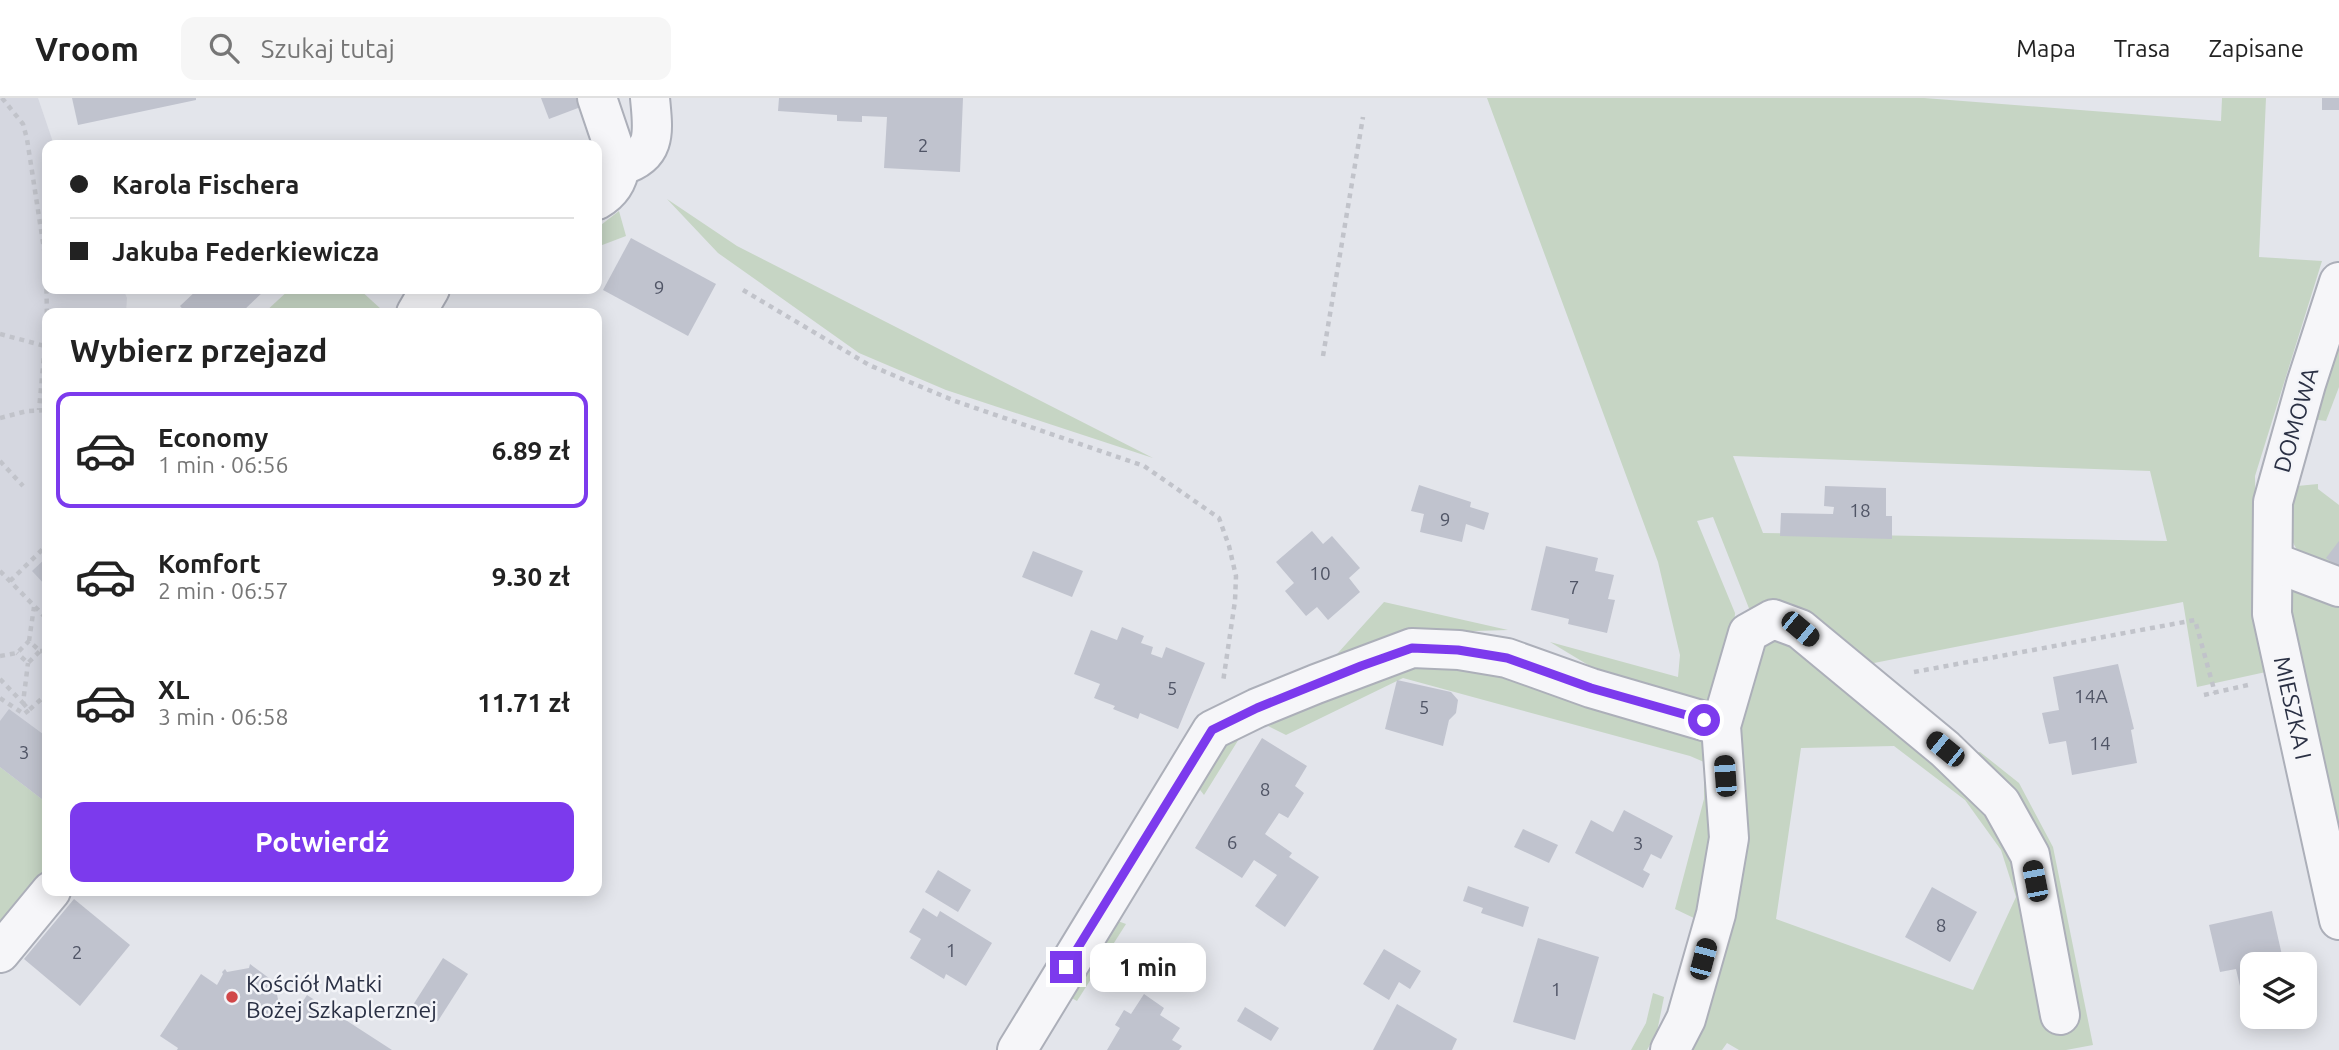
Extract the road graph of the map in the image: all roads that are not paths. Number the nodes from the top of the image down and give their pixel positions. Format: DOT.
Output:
graph roads {
  1 [pos="597,98"];
  2 [pos="650,98"];
  3 [pos="610,184"];
  4 [pos="2339,282"];
  5 [pos="2273,562"];
  6 [pos="2339,587"];
  7 [pos="1721,726"];
  8 [pos="47,896"];
  9 [pos="2339,920"];
  10 [pos="0,953"];
  11 [pos="2060,1015"];
  12 [pos="1017,1050"];
  13 [pos="1670,1050"];
  1 -- 3 [label="street"];
  2 -- 3 [label="street"];
  4 -- 5 [label="street, DOMOWA"];
  5 -- 6 [label="street"];
  5 -- 9 [label="street, MIESZKA I"];
  7 -- 11 [label="street"];
  7 -- 12 [label="street"];
  7 -- 13 [label="street"];
  8 -- 10 [label="street"];
}
